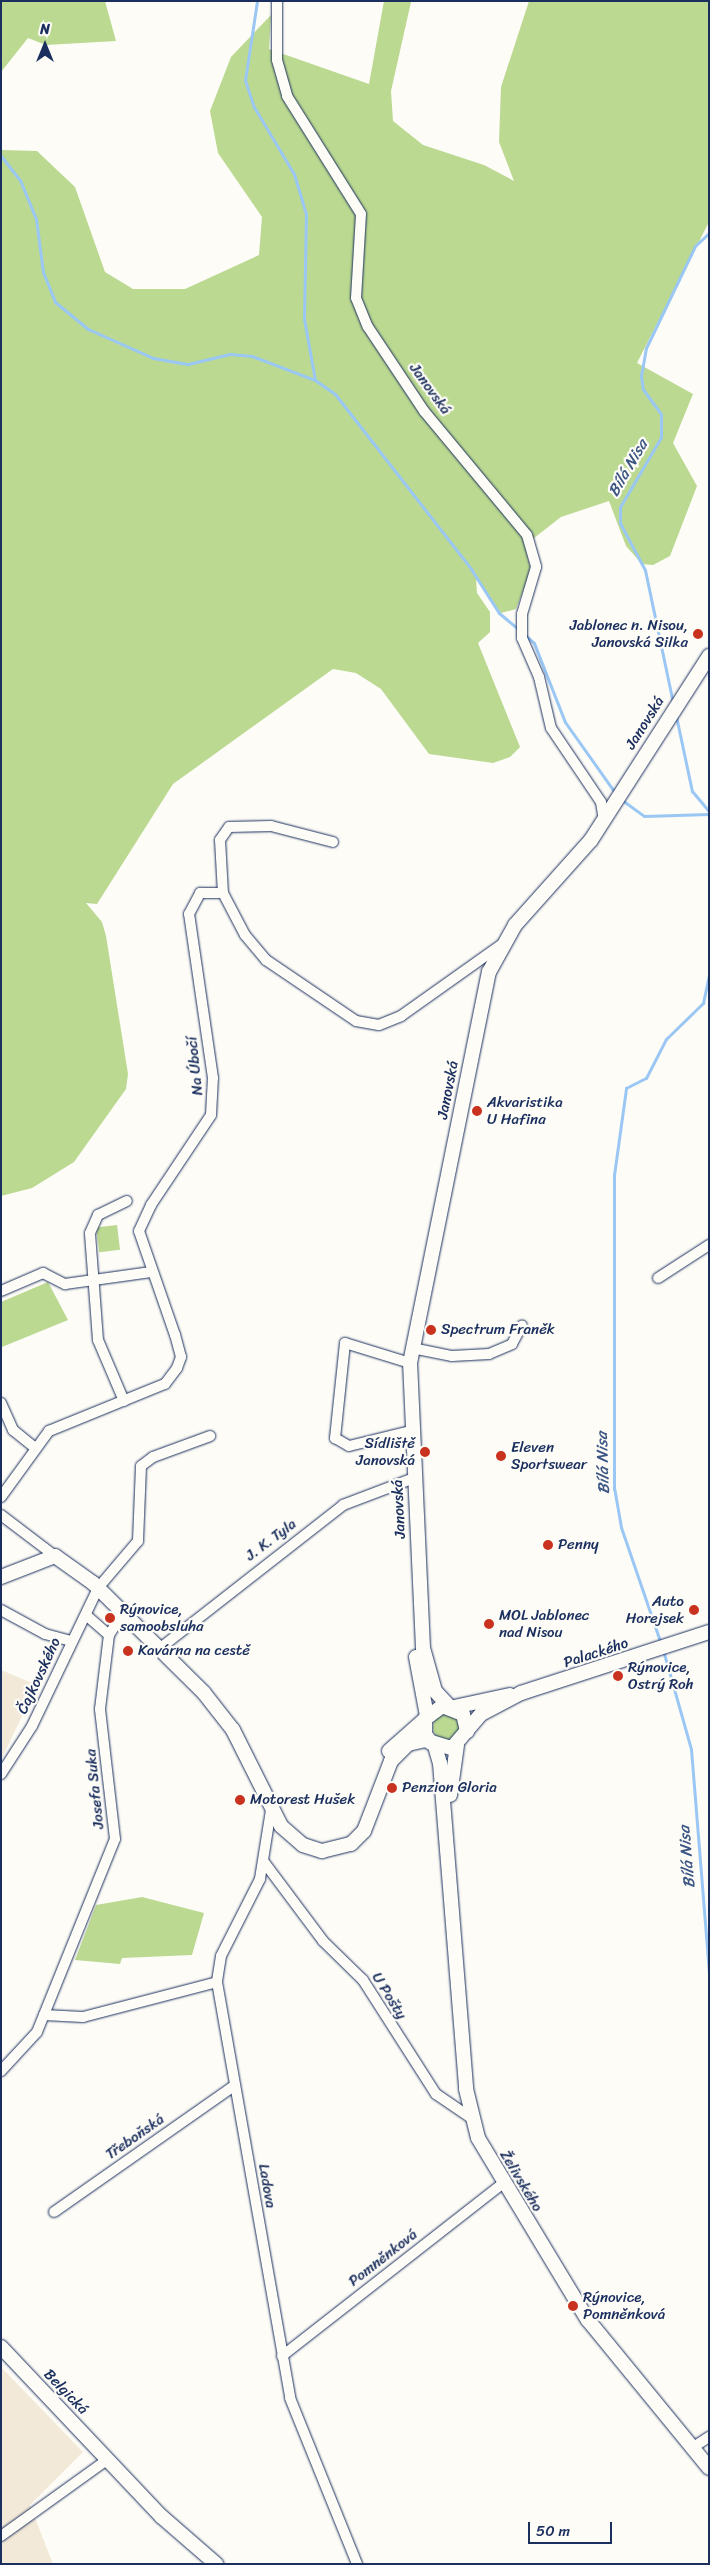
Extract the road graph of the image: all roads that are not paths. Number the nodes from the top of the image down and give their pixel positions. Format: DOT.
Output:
graph roads {
  1 [pos="277,1"];
  2 [pos="709,656"];
  3 [pos="607,811"];
  4 [pos="333,842"];
  5 [pos="223,893"];
  6 [pos="501,945"];
  7 [pos="128,1201"];
  8 [pos="709,1245"];
  9 [pos="150,1272"];
  10 [pos="658,1278"];
  11 [pos="93,1282"];
  12 [pos="1,1291"];
  13 [pos="522,1325"];
  14 [pos="412,1348"];
  15 [pos="410,1364"];
  16 [pos="124,1401"];
  17 [pos="1,1403"];
  18 [pos="411,1431"];
  19 [pos="210,1436"];
  20 [pos="35,1448"];
  21 [pos="414,1478"];
  22 [pos="1,1497"];
  23 [pos="1,1515"];
  24 [pos="55,1556"];
  25 [pos="1,1577"];
  26 [pos="98,1588"];
  27 [pos="420,1598"];
  28 [pos="1,1610"];
  29 [pos="123,1613"];
  30 [pos="86,1615"];
  31 [pos="709,1632"];
  32 [pos="109,1635"];
  33 [pos="72,1641"];
  34 [pos="160,1649"];
  35 [pos="520,1694"];
  36 [pos="451,1706"];
  37 [pos="426,1717"];
  38 [pos="467,1732"];
  39 [pos="433,1744"];
  40 [pos="457,1745"];
  41 [pos="1,1774"];
  42 [pos="382,1780"];
  43 [pos="270,1810"];
  44 [pos="448,1854"];
  45 [pos="264,1862"];
  46 [pos="217,1982"];
  47 [pos="44,2015"];
  48 [pos="1,2071"];
  49 [pos="234,2086"];
  50 [pos="471,2118"];
  51 [pos="502,2184"];
  52 [pos="54,2212"];
  53 [pos="1,2348"];
  54 [pos="282,2356"];
  55 [pos="709,2437"];
  56 [pos="695,2446"];
  57 [pos="108,2459"];
  58 [pos="709,2468"];
  59 [pos="1,2536"];
  60 [pos="216,2564"];
  61 [pos="357,2564"];
  1 -- 3 [label="street, Janovská"];
  2 -- 3 [label="street, Janovská"];
  3 -- 6 [label="street, Janovská"];
  4 -- 5 [label="street"];
  5 -- 6 [label="street"];
  5 -- 9 [label="street, Na Úbočí"];
  6 -- 14 [label="street, Janovská"];
  7 -- 11 [label="street"];
  8 -- 10 [label="street"];
  9 -- 11 [label="street"];
  9 -- 16 [label="street, Na Úbočí"];
  11 -- 12 [label="street"];
  11 -- 16 [label="street"];
  13 -- 14 [label="street"];
  14 -- 15 [label="street, Janovská"];
  15 -- 18 [label="street, Janovská"];
  15 -- 18 [label="street"];
  16 -- 20 [label="street, Na Úbočí"];
  17 -- 20 [label="street"];
  18 -- 21 [label="street, Janovská"];
  19 -- 26 [label="street, Čajkovského"];
  20 -- 22 [label="street, Na Úbočí"];
  21 -- 27 [label="street, Janovská"];
  21 -- 34 [label="street, J. K. Tyla"];
  23 -- 24 [label="street"];
  24 -- 25 [label="street"];
  24 -- 26 [label="street"];
  26 -- 29 [label="street"];
  26 -- 30 [label="street, Čajkovského"];
  27 -- 36 [label="street, Janovská"];
  27 -- 37 [label="street, Janovská"];
  28 -- 33 [label="street"];
  29 -- 32 [label="street, Josefa Suka"];
  29 -- 34 [label="street"];
  30 -- 32 [label="street"];
  30 -- 33 [label="street, Čajkovského"];
  31 -- 35 [label="street, Palackého"];
  32 -- 47 [label="street, Josefa Suka"];
  33 -- 41 [label="street, Čajkovského"];
  34 -- 43 [label="street"];
  35 -- 36 [label="street, Palackého"];
  35 -- 38 [label="street, Palackého"];
  36 -- 37 [label="street"];
  36 -- 38 [label="street"];
  37 -- 39 [label="street"];
  37 -- 42 [label="street"];
  38 -- 40 [label="street"];
  39 -- 40 [label="street"];
  39 -- 42 [label="street"];
  39 -- 44 [label="street, Želivského"];
  40 -- 44 [label="street, Želivského"];
  42 -- 43 [label="street"];
  43 -- 45 [label="street, Ladova"];
  44 -- 50 [label="street, Želivského"];
  45 -- 46 [label="street, Ladova"];
  45 -- 50 [label="street, U Pošty"];
  46 -- 47 [label="street"];
  46 -- 49 [label="street, Ladova"];
  47 -- 48 [label="street, Josefa Suka"];
  49 -- 52 [label="street, Třeboňská"];
  49 -- 54 [label="street, Ladova"];
  50 -- 51 [label="street, Želivského"];
  51 -- 54 [label="street, Pomněnková"];
  51 -- 56 [label="street, Želivského"];
  53 -- 57 [label="street, Belgická"];
  54 -- 61 [label="street, Ladova"];
  55 -- 56 [label="street"];
  56 -- 58 [label="street, Želivského"];
  57 -- 59 [label="street"];
  57 -- 60 [label="street, Belgická"];
}
